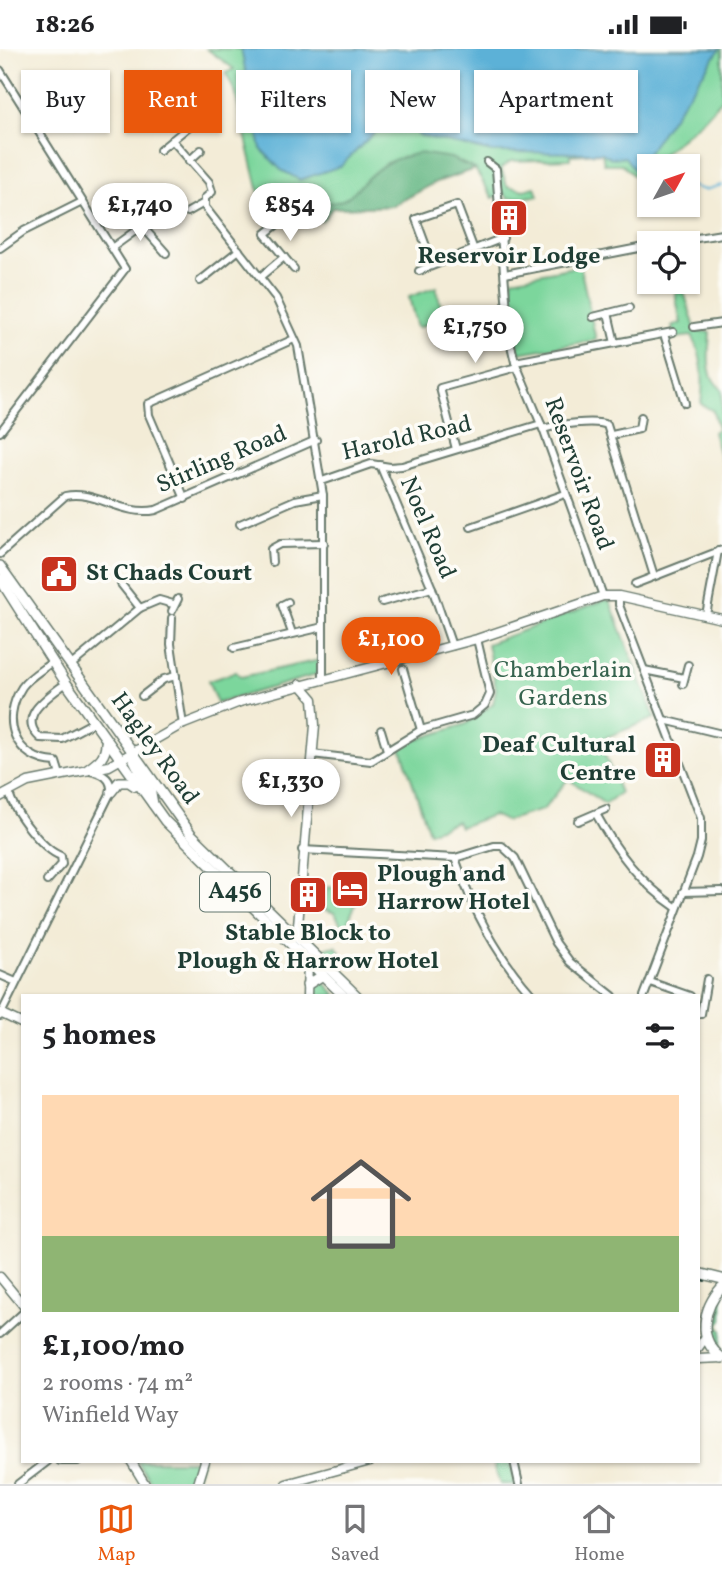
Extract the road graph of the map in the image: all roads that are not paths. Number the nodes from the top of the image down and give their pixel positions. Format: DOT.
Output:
graph roads {
  1 [pos="0,70"];
  2 [pos="181,133"];
  3 [pos="172,140"];
  4 [pos="160,150"];
  5 [pos="201,151"];
  6 [pos="189,161"];
  7 [pos="486,162"];
  8 [pos="82,202"];
  9 [pos="205,203"];
  10 [pos="188,212"];
  11 [pos="285,218"];
  12 [pos="722,234"];
  13 [pos="503,238"];
  14 [pos="700,238"];
  15 [pos="113,247"];
  16 [pos="0,248"];
  17 [pos="637,248"];
  18 [pos="239,250"];
  19 [pos="474,250"];
  20 [pos="166,253"];
  21 [pos="284,257"];
  22 [pos="433,265"];
  23 [pos="294,269"];
  24 [pos="419,271"];
  25 [pos="505,274"];
  26 [pos="260,277"];
  27 [pos="214,285"];
  28 [pos="629,308"];
  29 [pos="608,313"];
  30 [pos="593,317"];
  31 [pos="722,323"];
  32 [pos="508,324"];
  33 [pos="694,327"];
  34 [pos="673,332"];
  35 [pos="664,334"];
  36 [pos="294,339"];
  37 [pos="615,343"];
  38 [pos="441,344"];
  39 [pos="516,364"];
  40 [pos="677,406"];
  41 [pos="641,417"];
  42 [pos="542,427"];
  43 [pos="0,432"];
  44 [pos="612,435"];
  45 [pos="316,440"];
  46 [pos="456,449"];
  47 [pos="380,465"];
  48 [pos="322,481"];
  49 [pos="565,494"];
  50 [pos="323,495"];
  51 [pos="185,499"];
  52 [pos="240,524"];
  53 [pos="471,527"];
  54 [pos="324,543"];
  55 [pos="720,551"];
  56 [pos="0,554"];
  57 [pos="272,562"];
  58 [pos="0,566"];
  59 [pos="654,576"];
  60 [pos="0,579"];
  61 [pos="121,583"];
  62 [pos="635,584"];
  63 [pos="392,587"];
  64 [pos="432,589"];
  65 [pos="603,596"];
  66 [pos="619,596"];
  67 [pos="395,598"];
  68 [pos="288,602"];
  69 [pos="382,602"];
  70 [pos="140,608"];
  71 [pos="706,615"];
  72 [pos="722,619"];
  73 [pos="323,627"];
  74 [pos="292,633"];
  75 [pos="477,639"];
  76 [pos="452,646"];
  77 [pos="234,648"];
  78 [pos="52,662"];
  79 [pos="688,665"];
  80 [pos="71,667"];
  81 [pos="403,669"];
  82 [pos="644,670"];
  83 [pos="176,675"];
  84 [pos="323,679"];
  85 [pos="66,683"];
  86 [pos="300,684"];
  87 [pos="142,696"];
  88 [pos="313,699"];
  89 [pos="664,720"];
  90 [pos="94,722"];
  91 [pos="183,725"];
  92 [pos="381,730"];
  93 [pos="421,730"];
  94 [pos="722,734"];
  95 [pos="106,741"];
  96 [pos="387,750"];
  97 [pos="132,752"];
  98 [pos="312,754"];
  99 [pos="120,761"];
  100 [pos="88,770"];
  101 [pos="60,775"];
  102 [pos="9,792"];
  103 [pos="111,792"];
  104 [pos="142,792"];
  105 [pos="0,797"];
  106 [pos="153,807"];
  107 [pos="606,809"];
  108 [pos="596,814"];
  109 [pos="578,821"];
  110 [pos="191,834"];
  111 [pos="184,842"];
  112 [pos="302,850"];
  113 [pos="61,856"];
  114 [pos="455,858"];
  115 [pos="74,866"];
  116 [pos="47,881"];
  117 [pos="722,891"];
  118 [pos="683,893"];
  119 [pos="677,908"];
  120 [pos="295,941"];
  121 [pos="308,960"];
  122 [pos="0,975"];
  123 [pos="323,975"];
  124 [pos="707,979"];
  125 [pos="16,982"];
  126 [pos="650,982"];
  127 [pos="307,985"];
  128 [pos="307,994"];
  129 [pos="342,994"];
  130 [pos="355,994"];
  131 [pos="531,994"];
  132 [pos="610,994"];
  133 [pos="645,994"];
  134 [pos="684,994"];
  135 [pos="701,999"];
  136 [pos="0,1014"];
  137 [pos="701,1014"];
  138 [pos="21,1023"];
  139 [pos="700,1274"];
  140 [pos="0,1277"];
  141 [pos="722,1279"];
  142 [pos="722,1287"];
  143 [pos="21,1303"];
  144 [pos="700,1310"];
  145 [pos="21,1315"];
  146 [pos="704,1320"];
  147 [pos="0,1334"];
  148 [pos="705,1338"];
  149 [pos="700,1345"];
  150 [pos="722,1358"];
  151 [pos="700,1359"];
  152 [pos="45,1463"];
  153 [pos="132,1463"];
  154 [pos="204,1463"];
  155 [pos="363,1463"];
  156 [pos="514,1463"];
  157 [pos="18,1484"];
  158 [pos="145,1484"];
  159 [pos="198,1484"];
  160 [pos="286,1484"];
  161 [pos="519,1484"];
  1 -- 8 [label="street"];
  2 -- 3 [label="street"];
  3 -- 4 [label="street"];
  3 -- 6 [label="street"];
  5 -- 6 [label="street"];
  6 -- 9 [label="street"];
  7 -- 13 [label="street, Reservoir Road"];
  8 -- 15 [label="street"];
  8 -- 16 [label="street"];
  9 -- 10 [label="street"];
  9 -- 18 [label="street"];
  11 -- 21 [label="street"];
  12 -- 14 [label="street"];
  13 -- 19 [label="street"];
  13 -- 25 [label="street, Reservoir Road"];
  15 -- 20 [label="street"];
  15 -- 43 [label="street"];
  17 -- 25 [label="street"];
  18 -- 26 [label="street"];
  18 -- 27 [label="street"];
  19 -- 22 [label="street"];
  19 -- 22 [label="street"];
  21 -- 23 [label="street"];
  21 -- 26 [label="street"];
  22 -- 24 [label="street"];
  25 -- 32 [label="street, Reservoir Road"];
  26 -- 36 [label="street"];
  28 -- 29 [label="street"];
  29 -- 30 [label="street"];
  29 -- 37 [label="street"];
  31 -- 33 [label="street"];
  32 -- 38 [label="street"];
  32 -- 39 [label="street, Reservoir Road"];
  34 -- 35 [label="street"];
  35 -- 37 [label="street"];
  35 -- 40 [label="street"];
  36 -- 45 [label="street"];
  36 -- 51 [label="street"];
  37 -- 39 [label="street"];
  39 -- 42 [label="street, Reservoir Road"];
  39 -- 46 [label="street"];
  41 -- 44 [label="street"];
  42 -- 44 [label="street, Harold Road"];
  42 -- 46 [label="street, Harold Road"];
  42 -- 49 [label="street, Reservoir Road"];
  44 -- 59 [label="street"];
  45 -- 48 [label="street"];
  45 -- 51 [label="street, Stirling Road"];
  46 -- 47 [label="street, Harold Road"];
  47 -- 48 [label="street, Harold Road"];
  47 -- 64 [label="street, Noel Road"];
  48 -- 50 [label="street"];
  49 -- 53 [label="street"];
  49 -- 65 [label="street, Reservoir Road"];
  50 -- 52 [label="street"];
  50 -- 54 [label="street"];
  51 -- 56 [label="street, Stirling Road"];
  54 -- 57 [label="street"];
  54 -- 73 [label="street"];
  55 -- 59 [label="street"];
  55 -- 71 [label="street"];
  58 -- 80 [label="highway, Hagley Road / A456"];
  59 -- 62 [label="street"];
  60 -- 78 [label="highway, Hagley Road / A456"];
  61 -- 70 [label="street"];
  63 -- 67 [label="street"];
  64 -- 67 [label="street"];
  64 -- 76 [label="street, Noel Road"];
  65 -- 66 [label="main road"];
  65 -- 75 [label="main road"];
  66 -- 71 [label="main road"];
  66 -- 82 [label="street"];
  67 -- 69 [label="street"];
  68 -- 74 [label="street"];
  70 -- 80 [label="street"];
  70 -- 83 [label="street"];
  71 -- 72 [label="main road"];
  73 -- 74 [label="street"];
  73 -- 84 [label="street"];
  74 -- 77 [label="street"];
  75 -- 76 [label="main road"];
  75 -- 93 [label="street"];
  76 -- 84 [label="main road"];
  78 -- 85 [label="highway, Hagley Road / A456"];
  78 -- 101 [label="street"];
  79 -- 82 [label="street"];
  80 -- 85 [label="highway"];
  80 -- 97 [label="highway, Hagley Road / A456"];
  81 -- 93 [label="street"];
  82 -- 89 [label="street"];
  83 -- 87 [label="street"];
  83 -- 91 [label="street"];
  84 -- 86 [label="main road"];
  84 -- 88 [label="main road"];
  85 -- 90 [label="highway, Hagley Road / A456"];
  85 -- 90 [label="street"];
  86 -- 88 [label="main road"];
  86 -- 91 [label="main road"];
  88 -- 98 [label="main road"];
  89 -- 94 [label="street"];
  89 -- 118 [label="street"];
  90 -- 95 [label="highway, Hagley Road / A456"];
  91 -- 97 [label="main road"];
  92 -- 96 [label="street"];
  93 -- 96 [label="street"];
  95 -- 99 [label="highway, Hagley Road / A456"];
  95 -- 100 [label="highway"];
  96 -- 98 [label="street"];
  97 -- 99 [label="main road"];
  97 -- 106 [label="highway"];
  97 -- 110 [label="highway, Hagley Road / A456"];
  98 -- 112 [label="main road"];
  99 -- 100 [label="main road"];
  99 -- 104 [label="highway, Hagley Road / A456"];
  100 -- 101 [label="main road"];
  100 -- 103 [label="street"];
  101 -- 102 [label="main road"];
  102 -- 105 [label="main road"];
  102 -- 113 [label="street"];
  103 -- 104 [label="highway"];
  103 -- 115 [label="street"];
  104 -- 106 [label="highway, Hagley Road / A456"];
  106 -- 111 [label="highway, Hagley Road / A456"];
  107 -- 108 [label="street"];
  108 -- 109 [label="street"];
  108 -- 119 [label="street"];
  110 -- 111 [label="highway"];
  110 -- 120 [label="highway, Hagley Road / A456"];
  111 -- 120 [label="highway, Hagley Road / A456"];
  112 -- 114 [label="street"];
  112 -- 120 [label="main road"];
  113 -- 115 [label="street"];
  113 -- 116 [label="street"];
  114 -- 131 [label="street"];
  114 -- 132 [label="street"];
  115 -- 125 [label="street"];
  117 -- 118 [label="street"];
  118 -- 119 [label="street"];
  119 -- 126 [label="street"];
  120 -- 121 [label="highway, Hagley Road / A456"];
  120 -- 130 [label="highway, Hagley Road / A456"];
  121 -- 123 [label="highway, Hagley Road / A456"];
  121 -- 127 [label="main road"];
  122 -- 125 [label="street"];
  123 -- 127 [label="highway"];
  123 -- 129 [label="highway, Hagley Road / A456"];
  124 -- 135 [label="street"];
  125 -- 136 [label="street"];
  126 -- 133 [label="street"];
  126 -- 134 [label="street"];
  127 -- 128 [label="main road"];
  135 -- 137 [label="street"];
  136 -- 138 [label="main road"];
  139 -- 141 [label="highway"];
  140 -- 143 [label="main road"];
  142 -- 146 [label="highway"];
  144 -- 146 [label="highway"];
  145 -- 147 [label="street"];
  146 -- 148 [label="highway"];
  148 -- 149 [label="main road"];
  148 -- 150 [label="highway"];
  150 -- 151 [label="main road"];
  152 -- 157 [label="street"];
  153 -- 158 [label="main road"];
  154 -- 159 [label="main road"];
  155 -- 160 [label="main road"];
  156 -- 161 [label="street"];
}
